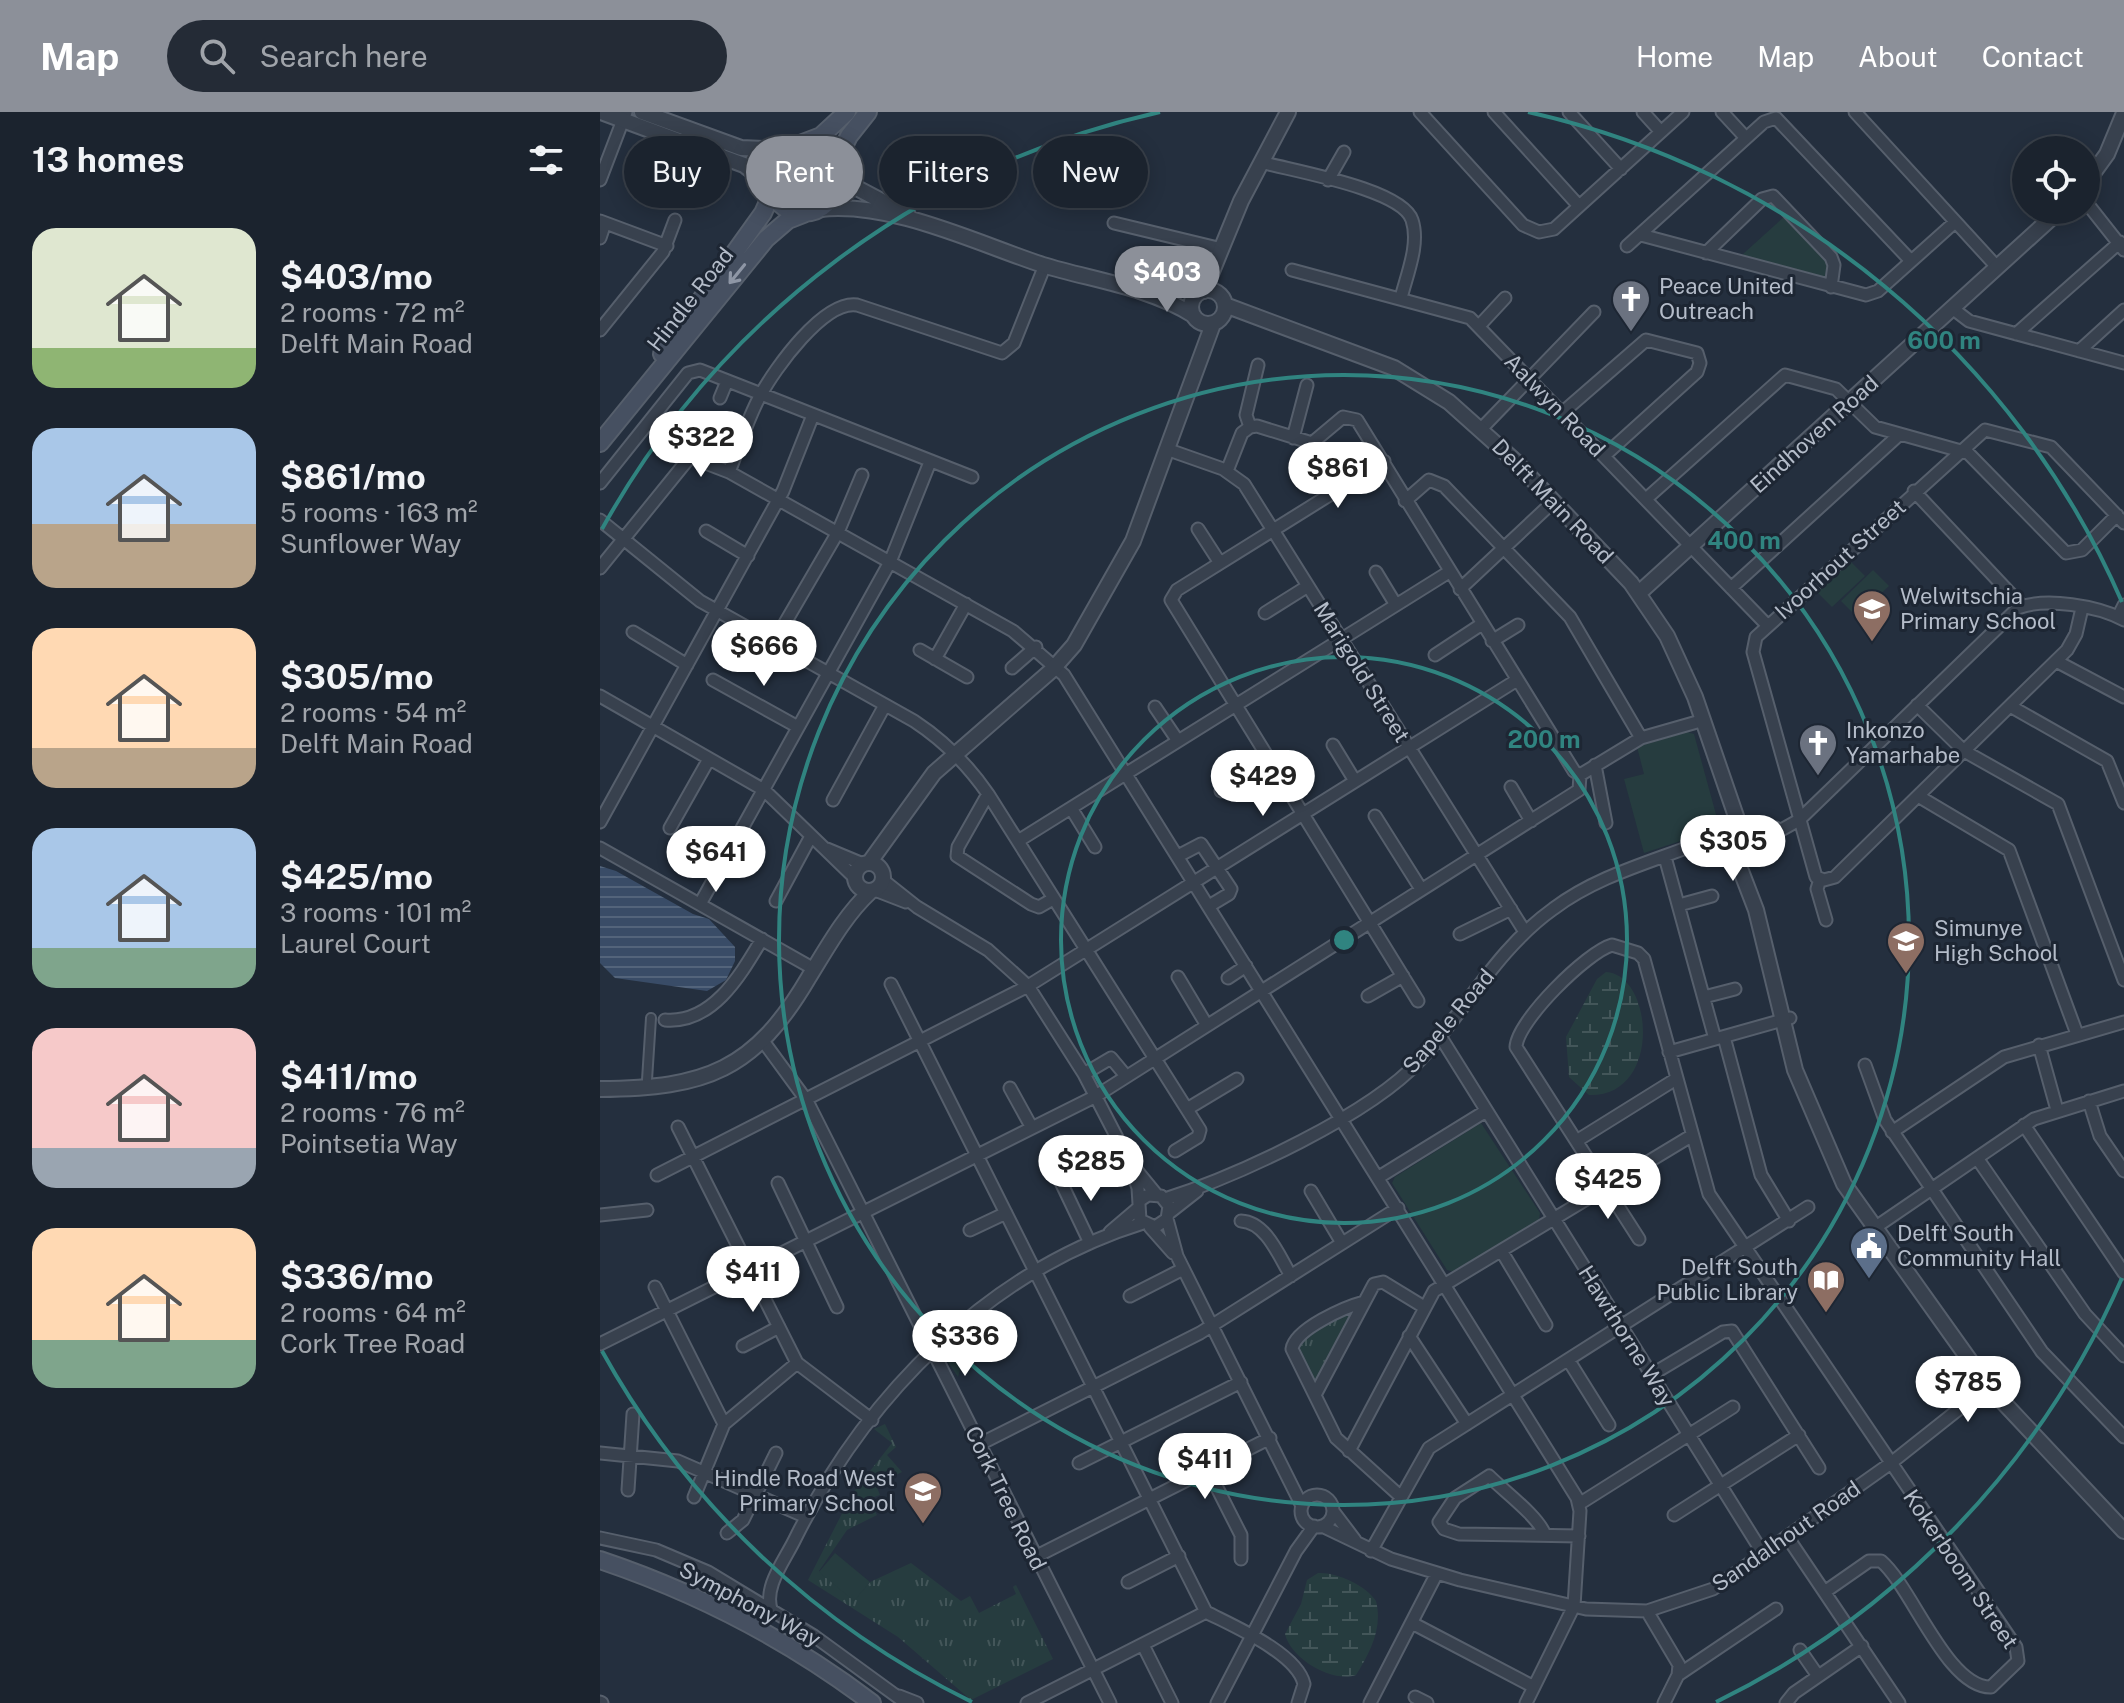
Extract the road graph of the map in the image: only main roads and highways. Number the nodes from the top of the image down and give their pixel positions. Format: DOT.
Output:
graph roads {
  1 [pos="847,112"];
  2 [pos="868,112"];
  3 [pos="821,136"];
  4 [pos="849,136"];
  5 [pos="765,208"];
  6 [pos="786,208"];
  7 [pos="817,208"];
  8 [pos="813,211"];
  9 [pos="617,423"];
  10 [pos="600,443"];
  11 [pos="600,1560"];
  12 [pos="872,1703"];
  1 -- 3 [label="main road"];
  2 -- 4 [label="main road"];
  5 -- 9 [label="main road, Hindle Road"];
  6 -- 8 [label="main road"];
  7 -- 8 [label="main road"];
  8 -- 9 [label="main road, Hindle Road, one-way"];
  9 -- 10 [label="main road, Hindle Road"];
  11 -- 12 [label="main road, Symphony Way"];
}
